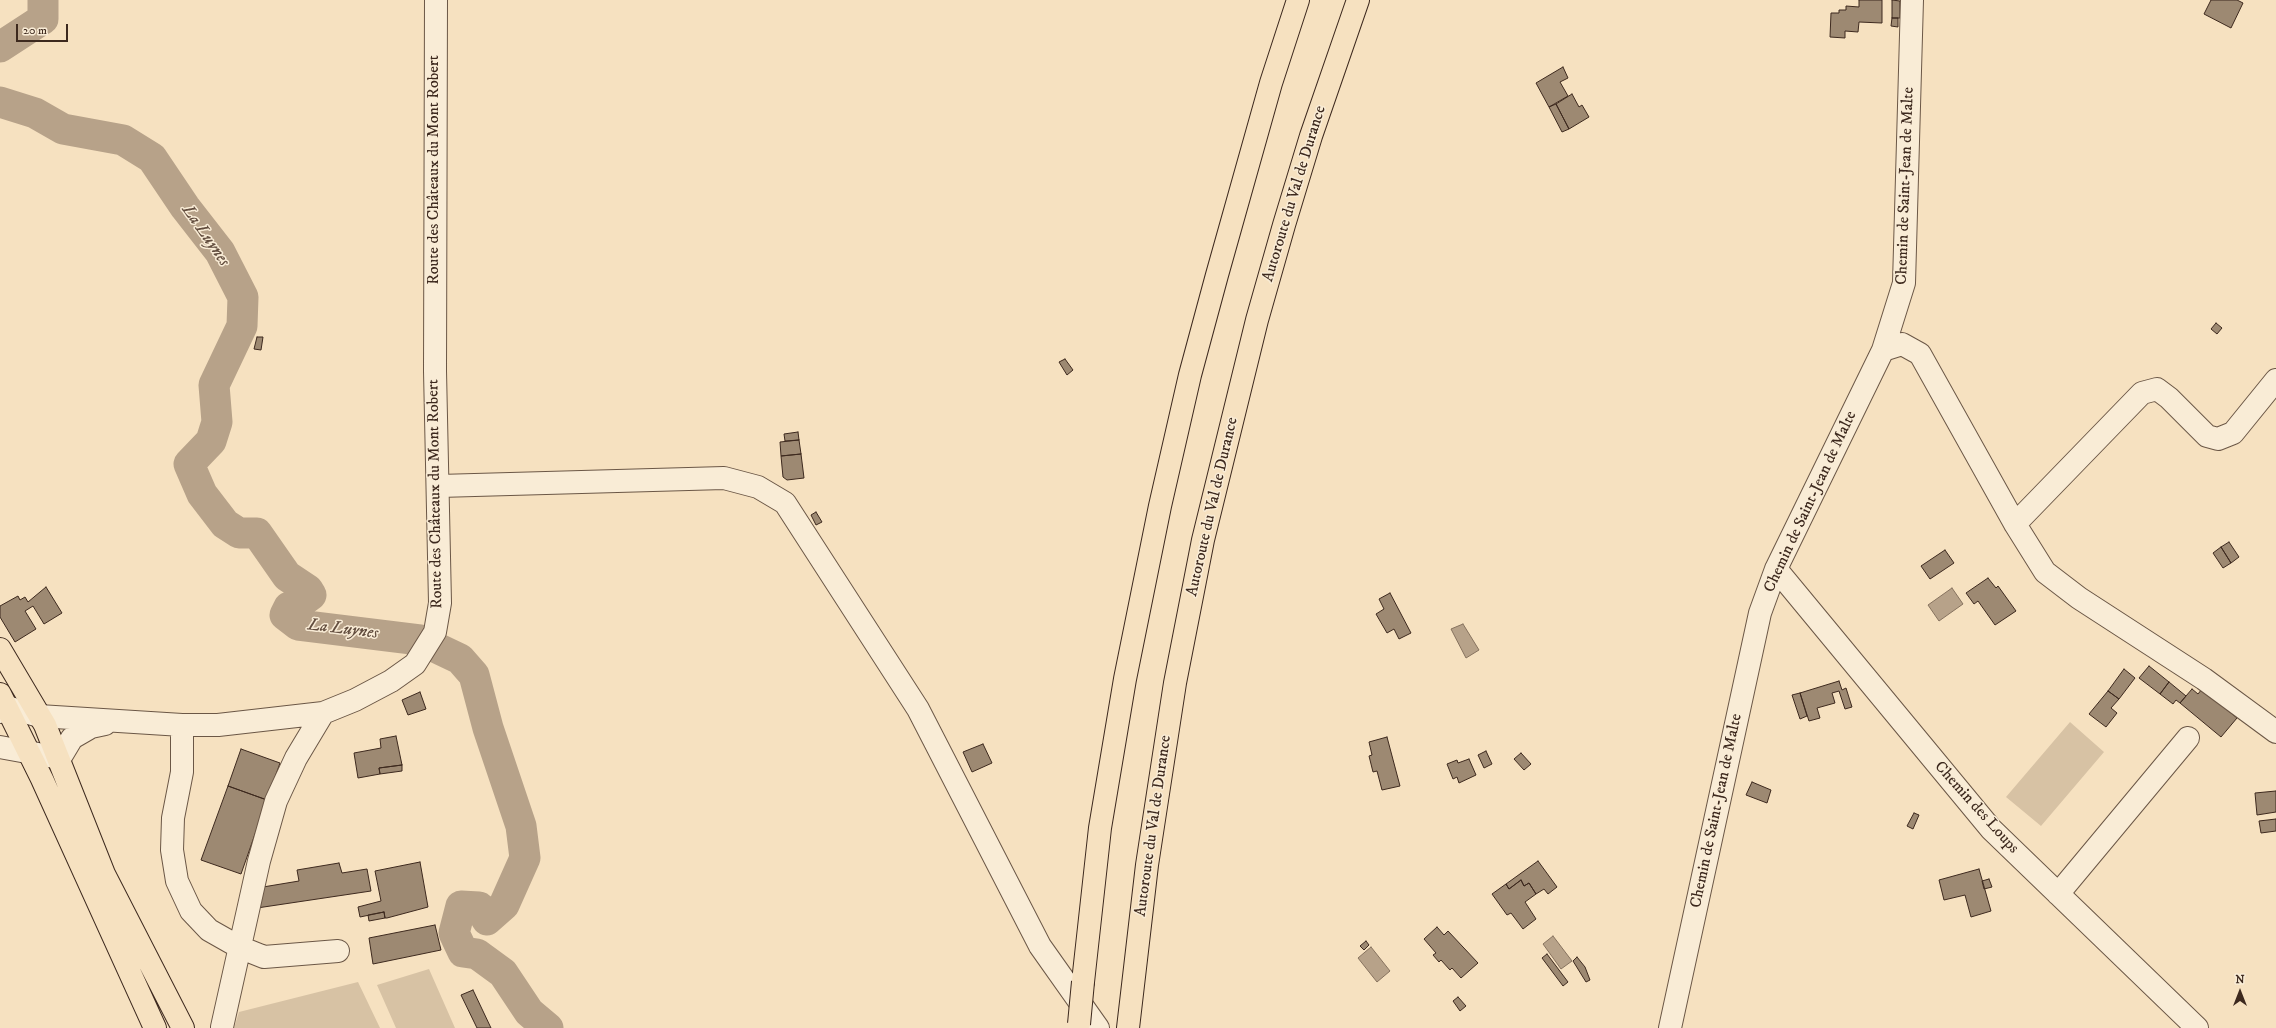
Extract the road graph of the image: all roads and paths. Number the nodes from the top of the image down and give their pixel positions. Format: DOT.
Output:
graph roads {
  1 [pos="436,0"];
  2 [pos="1298,0"];
  3 [pos="1358,0"];
  4 [pos="1912,0"];
  5 [pos="1883,350"];
  6 [pos="2276,380"];
  7 [pos="439,486"];
  8 [pos="2015,524"];
  9 [pos="1776,569"];
  10 [pos="0,650"];
  11 [pos="2,704"];
  12 [pos="322,713"];
  13 [pos="39,716"];
  14 [pos="113,722"];
  15 [pos="182,725"];
  16 [pos="2276,732"];
  17 [pos="2188,738"];
  18 [pos="0,747"];
  19 [pos="30,754"];
  20 [pos="60,758"];
  21 [pos="2058,894"];
  22 [pos="239,947"];
  23 [pos="338,951"];
  24 [pos="222,1027"];
  25 [pos="1085,1027"];
  26 [pos="155,1028"];
  27 [pos="183,1028"];
  28 [pos="1128,1028"];
  29 [pos="1670,1028"];
  30 [pos="2197,1028"];
  1 -- 7 [label="street, Route des Châteaux du Mont Robert"];
  2 -- 25 [label="main road, bridge"];
  3 -- 28 [label="main road, Autoroute du Val de Durance"];
  4 -- 5 [label="street, Chemin de Saint-Jean de Malte"];
  5 -- 8 [label="street"];
  5 -- 9 [label="street, Chemin de Saint-Jean de Malte"];
  6 -- 8 [label="street"];
  7 -- 12 [label="street, Route des Châteaux du Mont Robert"];
  7 -- 25 [label="street"];
  8 -- 16 [label="street"];
  9 -- 21 [label="street, Chemin des Loups"];
  9 -- 29 [label="street, Chemin de Saint-Jean de Malte"];
  10 -- 13 [label="main road"];
  11 -- 13 [label="street"];
  11 -- 19 [label="main road"];
  12 -- 15 [label="street, Route des Châteaux du Mont Robert"];
  12 -- 22 [label="street"];
  13 -- 14 [label="street"];
  13 -- 20 [label="main road"];
  14 -- 15 [label="street, Route des Châteaux du Mont Robert"];
  14 -- 20 [label="street"];
  15 -- 22 [label="street"];
  17 -- 21 [label="street"];
  18 -- 19 [label="street"];
  19 -- 20 [label="street"];
  19 -- 26 [label="main road"];
  20 -- 27 [label="main road"];
  21 -- 30 [label="street, Chemin des Loups"];
  22 -- 23 [label="street"];
  22 -- 24 [label="street"];
}
